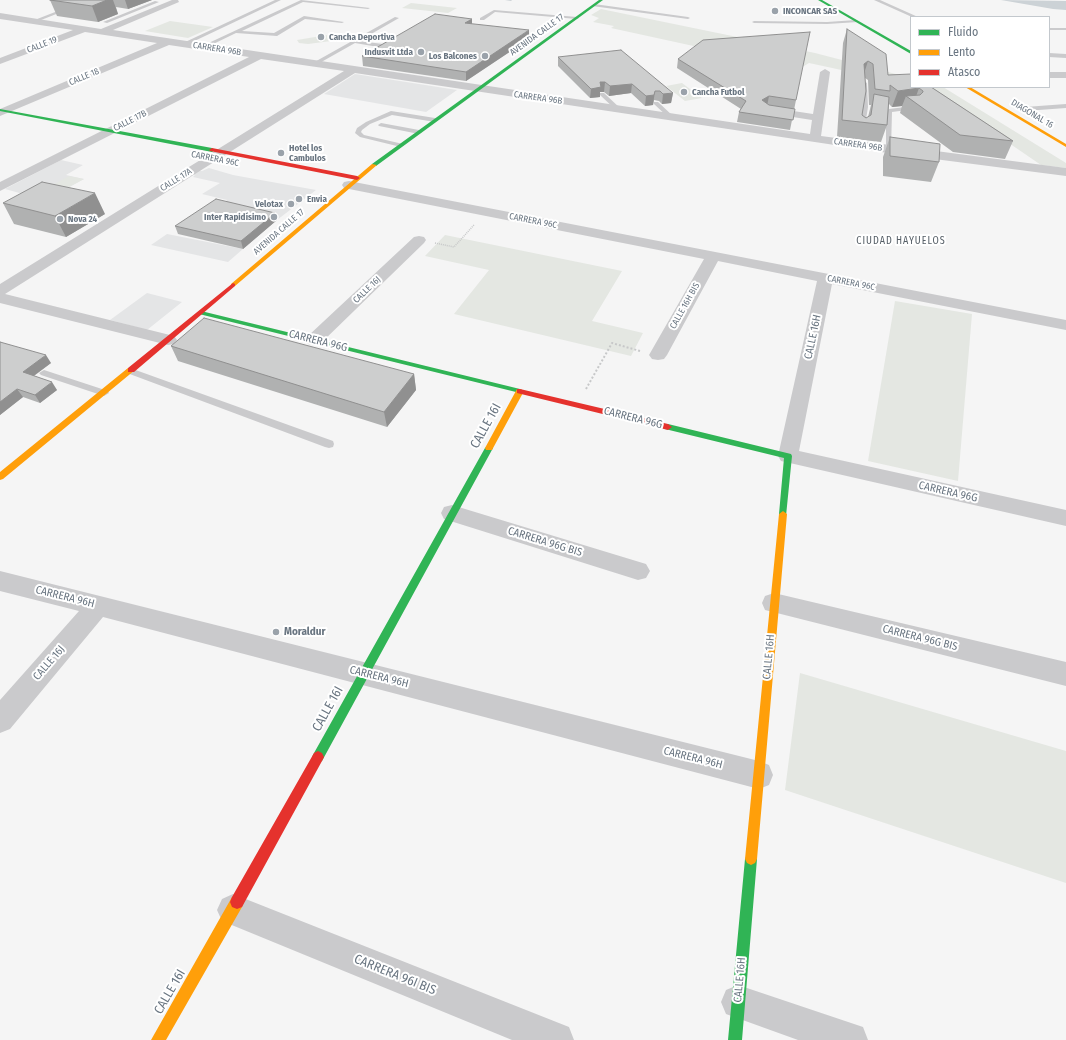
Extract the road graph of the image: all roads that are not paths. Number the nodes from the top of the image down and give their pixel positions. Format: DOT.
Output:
graph roads {
  1 [pos="39,0"];
  2 [pos="46,0"];
  3 [pos="90,0"];
  4 [pos="279,0"];
  5 [pos="820,0"];
  6 [pos="835,0"];
  7 [pos="876,0"];
  8 [pos="598,1"];
  9 [pos="157,2"];
  10 [pos="175,2"];
  11 [pos="78,4"];
  12 [pos="93,7"];
  13 [pos="368,8"];
  14 [pos="122,11"];
  15 [pos="129,12"];
  16 [pos="914,16"];
  17 [pos="18,17"];
  18 [pos="397,18"];
  19 [pos="577,18"];
  20 [pos="688,18"];
  21 [pos="482,19"];
  22 [pos="0,20"];
  23 [pos="856,21"];
  24 [pos="342,22"];
  25 [pos="754,22"];
  26 [pos="104,26"];
  27 [pos="84,28"];
  28 [pos="1050,29"];
  29 [pos="1066,30"];
  30 [pos="236,32"];
  31 [pos="402,38"];
  32 [pos="169,41"];
  33 [pos="355,42"];
  34 [pos="910,43"];
  35 [pos="184,44"];
  36 [pos="203,47"];
  37 [pos="910,53"];
  38 [pos="1050,55"];
  39 [pos="260,56"];
  40 [pos="1066,56"];
  41 [pos="0,61"];
  42 [pos="314,64"];
  43 [pos="353,70"];
  44 [pos="825,72"];
  45 [pos="1050,75"];
  46 [pos="1066,75"];
  47 [pos="864,80"];
  48 [pos="969,88"];
  49 [pos="479,89"];
  50 [pos="602,94"];
  51 [pos="656,102"];
  52 [pos="1066,106"];
  53 [pos="1022,107"];
  54 [pos="913,108"];
  55 [pos="619,110"];
  56 [pos="767,110"];
  57 [pos="1,113"];
  58 [pos="671,117"];
  59 [pos="1039,117"];
  60 [pos="818,118"];
  61 [pos="435,120"];
  62 [pos="381,125"];
  63 [pos="110,131"];
  64 [pos="419,132"];
  65 [pos="861,132"];
  66 [pos="98,137"];
  67 [pos="815,138"];
  68 [pos="401,145"];
  69 [pos="1066,146"];
  70 [pos="888,149"];
  71 [pos="216,155"];
  72 [pos="1066,172"];
  73 [pos="353,182"];
  74 [pos="0,187"];
  75 [pos="419,240"];
  76 [pos="712,256"];
  77 [pos="826,278"];
  78 [pos="0,290"];
  79 [pos="0,298"];
  80 [pos="201,313"];
  81 [pos="1066,325"];
  82 [pos="168,340"];
  83 [pos="314,340"];
  84 [pos="658,355"];
  85 [pos="130,371"];
  86 [pos="44,373"];
  87 [pos="520,391"];
  88 [pos="104,393"];
  89 [pos="329,444"];
  90 [pos="788,456"];
  91 [pos="0,477"];
  92 [pos="452,513"];
  93 [pos="1066,518"];
  94 [pos="638,571"];
  95 [pos="0,581"];
  96 [pos="774,603"];
  97 [pos="98,606"];
  98 [pos="363,673"];
  99 [pos="1066,674"];
  100 [pos="0,720"];
  101 [pos="759,775"];
  102 [pos="233,910"];
  103 [pos="738,1002"];
  104 [pos="158,1040"];
  105 [pos="556,1040"];
  106 [pos="735,1040"];
  107 [pos="850,1040"];
  1 -- 2 [label="lane"];
  3 -- 11 [label="lane"];
  4 -- 35 [label="lane"];
  5 -- 23 [label="street"];
  6 -- 34 [label="street"];
  7 -- 16 [label="lane"];
  8 -- 19 [label="street, AVENIDA CALLE 17"];
  8 -- 20 [label="lane"];
  9 -- 15 [label="lane"];
  10 -- 26 [label="street"];
  11 -- 12 [label="lane"];
  11 -- 17 [label="lane"];
  13 -- 30 [label="lane"];
  14 -- 15 [label="lane"];
  15 -- 26 [label="lane"];
  17 -- 22 [label="street"];
  17 -- 27 [label="street, CARRERA 96B"];
  18 -- 33 [label="lane"];
  19 -- 21 [label="lane"];
  19 -- 49 [label="street, AVENIDA CALLE 17"];
  23 -- 25 [label="lane"];
  23 -- 37 [label="street"];
  24 -- 30 [label="lane"];
  26 -- 27 [label="street, CARRERA 96B"];
  26 -- 32 [label="street, CARRERA 96B"];
  27 -- 41 [label="street, CALLE 19"];
  28 -- 29 [label="lane"];
  30 -- 36 [label="lane"];
  31 -- 33 [label="lane"];
  32 -- 35 [label="street, CARRERA 96B"];
  32 -- 57 [label="street, CALLE 18"];
  33 -- 42 [label="lane"];
  35 -- 36 [label="street, CARRERA 96B"];
  36 -- 39 [label="street, CARRERA 96B"];
  38 -- 40 [label="lane"];
  39 -- 42 [label="street, CARRERA 96B"];
  39 -- 63 [label="street, CALLE 17B"];
  42 -- 43 [label="street, CARRERA 96B"];
  43 -- 49 [label="street, CARRERA 96B"];
  43 -- 71 [label="street, CALLE 17A"];
  44 -- 60 [label="street"];
  45 -- 46 [label="street"];
  47 -- 65 [label="lane"];
  48 -- 69 [label="street, DIAGONAL 16"];
  49 -- 55 [label="street, CARRERA 96B"];
  49 -- 61 [label="street, AVENIDA CALLE 17"];
  50 -- 55 [label="lane"];
  51 -- 58 [label="lane"];
  52 -- 53 [label="lane"];
  53 -- 59 [label="street, DIAGONAL 16"];
  54 -- 70 [label="lane"];
  55 -- 58 [label="street, CARRERA 96B"];
  56 -- 60 [label="street"];
  57 -- 63 [label="street, CARRERA 96C"];
  57 -- 66 [label="street, CARRERA 96C"];
  58 -- 67 [label="street, CARRERA 96B"];
  60 -- 67 [label="street"];
  61 -- 64 [label="street, AVENIDA CALLE 17"];
  61 -- 68 [label="lane"];
  62 -- 64 [label="lane"];
  63 -- 66 [label="street, CALLE 17B"];
  63 -- 71 [label="street, CARRERA 96C"];
  64 -- 68 [label="street, AVENIDA CALLE 17"];
  66 -- 71 [label="street, CARRERA 96C"];
  66 -- 74 [label="street, CALLE 17B"];
  67 -- 70 [label="street, CARRERA 96B"];
  68 -- 73 [label="street, AVENIDA CALLE 17"];
  70 -- 72 [label="street, CARRERA 96B"];
  71 -- 73 [label="street, CARRERA 96C"];
  71 -- 78 [label="street, CALLE 17A"];
  73 -- 76 [label="street, CARRERA 96C"];
  73 -- 80 [label="street, AVENIDA CALLE 17"];
  75 -- 83 [label="street, CALLE 16J"];
  76 -- 77 [label="street, CARRERA 96C"];
  76 -- 84 [label="street, CALLE 16H BIS"];
  77 -- 81 [label="street, CARRERA 96C"];
  77 -- 90 [label="street, CALLE 16H"];
  79 -- 82 [label="street"];
  80 -- 82 [label="street, AVENIDA CALLE 17"];
  80 -- 83 [label="street, CARRERA 96G"];
  82 -- 85 [label="street, AVENIDA CALLE 17"];
  83 -- 87 [label="street, CARRERA 96G"];
  85 -- 88 [label="street, AVENIDA CALLE 17"];
  85 -- 89 [label="lane"];
  86 -- 88 [label="lane"];
  87 -- 90 [label="street, CARRERA 96G"];
  87 -- 92 [label="street, CALLE 16I"];
  88 -- 91 [label="street, AVENIDA CALLE 17"];
  90 -- 93 [label="street, CARRERA 96G"];
  90 -- 96 [label="street, CALLE 16H"];
  92 -- 94 [label="street, CARRERA 96G BIS"];
  92 -- 98 [label="street, CALLE 16I"];
  95 -- 97 [label="street, CARRERA 96H"];
  96 -- 99 [label="street, CARRERA 96G BIS"];
  96 -- 101 [label="street, CALLE 16H"];
  97 -- 98 [label="street, CARRERA 96H"];
  97 -- 100 [label="street, CALLE 16J"];
  98 -- 101 [label="street, CARRERA 96H"];
  98 -- 102 [label="street, CALLE 16I"];
  101 -- 103 [label="street, CALLE 16H"];
  102 -- 104 [label="street, CALLE 16I"];
  102 -- 105 [label="street, CARRERA 96I BIS"];
  103 -- 106 [label="street, CALLE 16H"];
  103 -- 107 [label="street"];
}
